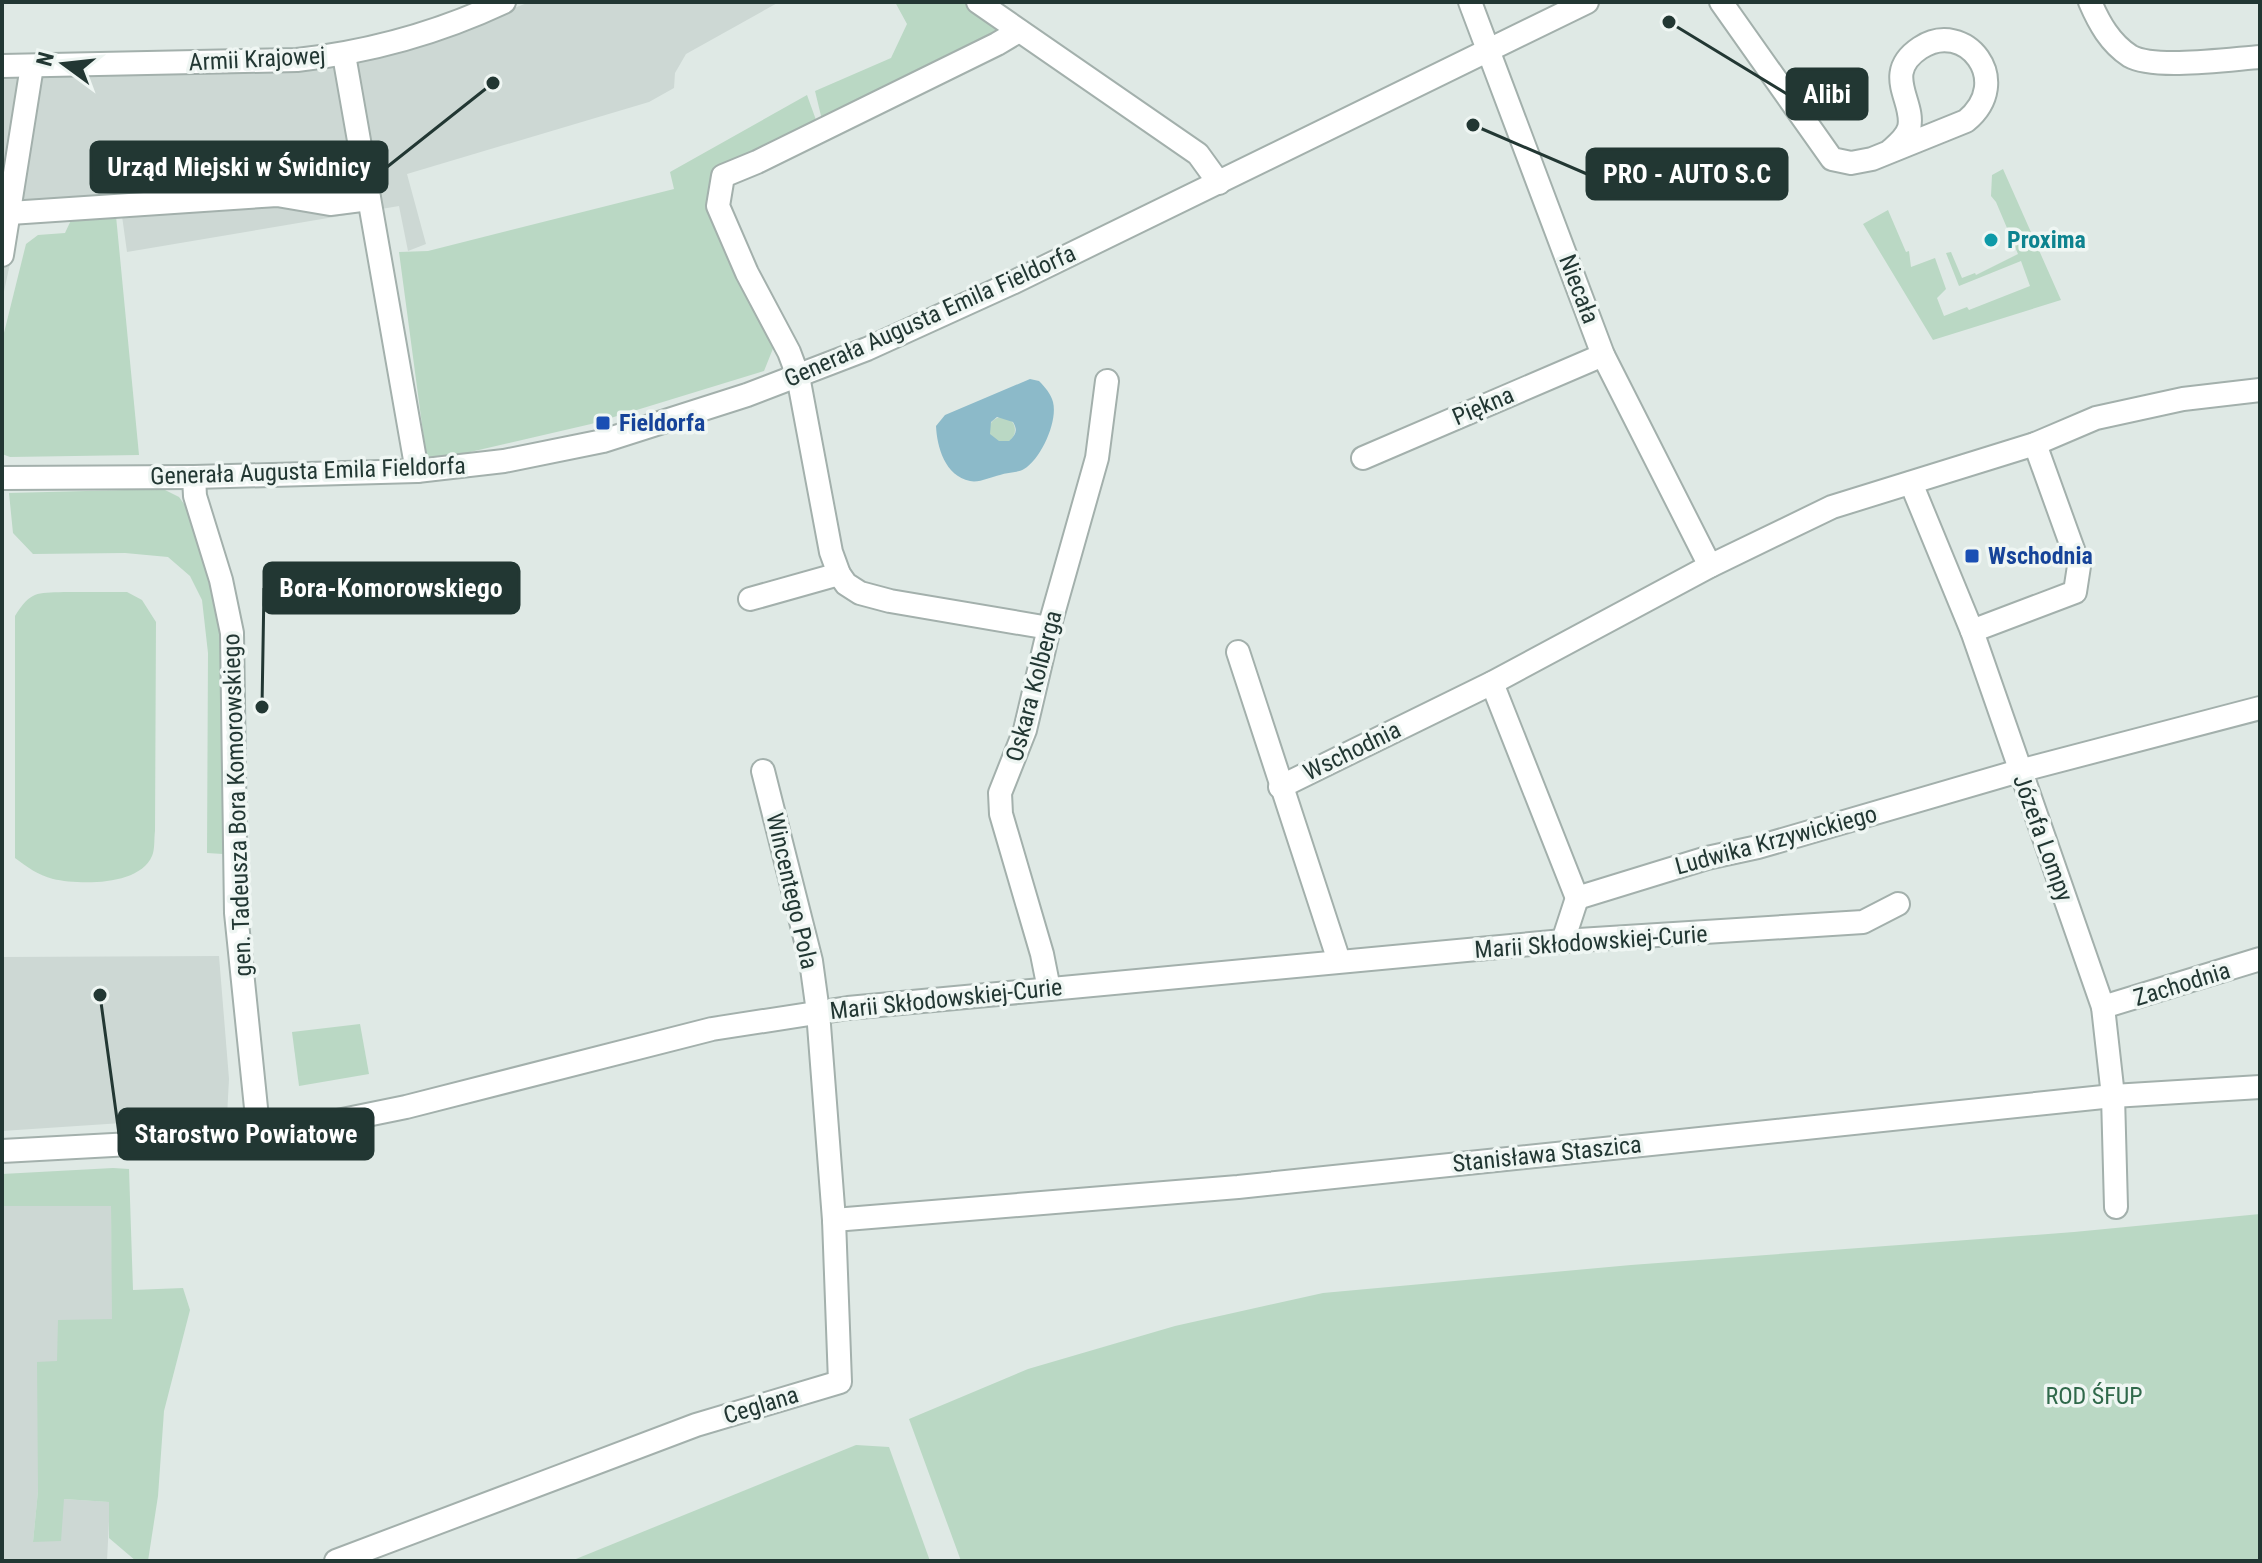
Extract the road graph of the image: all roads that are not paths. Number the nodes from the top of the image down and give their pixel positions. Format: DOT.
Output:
graph roads {
  1 [pos="504,2"];
  2 [pos="978,2"];
  3 [pos="1470,2"];
  4 [pos="1587,2"];
  5 [pos="1721,2"];
  6 [pos="2090,2"];
  7 [pos="1019,31"];
  8 [pos="1489,52"];
  9 [pos="344,55"];
  10 [pos="2260,57"];
  11 [pos="2,66"];
  12 [pos="32,66"];
  13 [pos="1890,151"];
  14 [pos="1219,183"];
  15 [pos="369,199"];
  16 [pos="10,213"];
  17 [pos="3,245"];
  18 [pos="1603,355"];
  19 [pos="798,376"];
  20 [pos="1107,381"];
  21 [pos="2260,390"];
  22 [pos="2035,444"];
  23 [pos="1363,458"];
  24 [pos="417,471"];
  25 [pos="194,477"];
  26 [pos="2,478"];
  27 [pos="1911,483"];
  28 [pos="1710,566"];
  29 [pos="839,574"];
  30 [pos="750,599"];
  31 [pos="1049,628"];
  32 [pos="1972,631"];
  33 [pos="1238,652"];
  34 [pos="1492,683"];
  35 [pos="2260,708"];
  36 [pos="763,771"];
  37 [pos="2019,771"];
  38 [pos="1280,787"];
  39 [pos="1577,898"];
  40 [pos="1898,904"];
  41 [pos="1563,941"];
  42 [pos="2260,959"];
  43 [pos="1339,961"];
  44 [pos="1049,989"];
  45 [pos="2103,1007"];
  46 [pos="818,1012"];
  47 [pos="2260,1087"];
  48 [pos="2113,1096"];
  49 [pos="259,1137"];
  50 [pos="2,1151"];
  51 [pos="2116,1207"];
  52 [pos="834,1220"];
  53 [pos="336,1561"];
  1 -- 9 [label="street, Armii Krajowej"];
  2 -- 7 [label="street"];
  3 -- 8 [label="street, Niecała"];
  4 -- 8 [label="street, Generała Augusta Emila Fieldorfa"];
  5 -- 13 [label="street"];
  6 -- 10 [label="street"];
  7 -- 14 [label="street"];
  7 -- 19 [label="street"];
  8 -- 14 [label="street, Generała Augusta Emila Fieldorfa"];
  8 -- 18 [label="street, Niecała"];
  9 -- 12 [label="street, Armii Krajowej"];
  9 -- 15 [label="street"];
  11 -- 12 [label="street, Armii Krajowej"];
  12 -- 16 [label="street"];
  13 -- 13 [label="street"];
  14 -- 19 [label="street, Generała Augusta Emila Fieldorfa"];
  15 -- 16 [label="street"];
  15 -- 24 [label="street"];
  16 -- 17 [label="street"];
  18 -- 23 [label="street, Piękna"];
  18 -- 28 [label="street, Niecała"];
  19 -- 24 [label="street, Generała Augusta Emila Fieldorfa"];
  19 -- 29 [label="street"];
  20 -- 31 [label="street, Oskara Kolberga"];
  21 -- 22 [label="street, Wschodnia"];
  22 -- 27 [label="street, Wschodnia"];
  22 -- 32 [label="street"];
  24 -- 25 [label="street, Generała Augusta Emila Fieldorfa"];
  25 -- 26 [label="street, Generała Augusta Emila Fieldorfa"];
  25 -- 49 [label="street, gen. Tadeusza Bora Komorowskiego"];
  27 -- 28 [label="street, Wschodnia"];
  27 -- 32 [label="street, Józefa Lompy"];
  28 -- 34 [label="street, Wschodnia"];
  29 -- 30 [label="street"];
  29 -- 31 [label="street"];
  31 -- 44 [label="street, Oskara Kolberga"];
  32 -- 37 [label="street, Józefa Lompy"];
  33 -- 38 [label="street"];
  34 -- 38 [label="street, Wschodnia"];
  34 -- 39 [label="street"];
  35 -- 37 [label="street, Ludwika Krzywickiego"];
  36 -- 46 [label="street, Wincentego Pola"];
  37 -- 39 [label="street, Ludwika Krzywickiego"];
  37 -- 45 [label="street, Józefa Lompy"];
  38 -- 43 [label="street"];
  39 -- 41 [label="street"];
  40 -- 41 [label="street, Marii Skłodowskiej-Curie"];
  41 -- 43 [label="street, Marii Skłodowskiej-Curie"];
  42 -- 45 [label="street, Zachodnia"];
  43 -- 44 [label="street, Marii Skłodowskiej-Curie"];
  44 -- 46 [label="street, Marii Skłodowskiej-Curie"];
  45 -- 48 [label="street, Józefa Lompy"];
  46 -- 49 [label="street, Marii Skłodowskiej-Curie"];
  46 -- 52 [label="street, Ceglana"];
  47 -- 48 [label="street, Stanisława Staszica"];
  48 -- 51 [label="street, Józefa Lompy"];
  48 -- 52 [label="street, Stanisława Staszica"];
  49 -- 50 [label="street, Marii Skłodowskiej-Curie"];
  52 -- 53 [label="street, Ceglana"];
}
